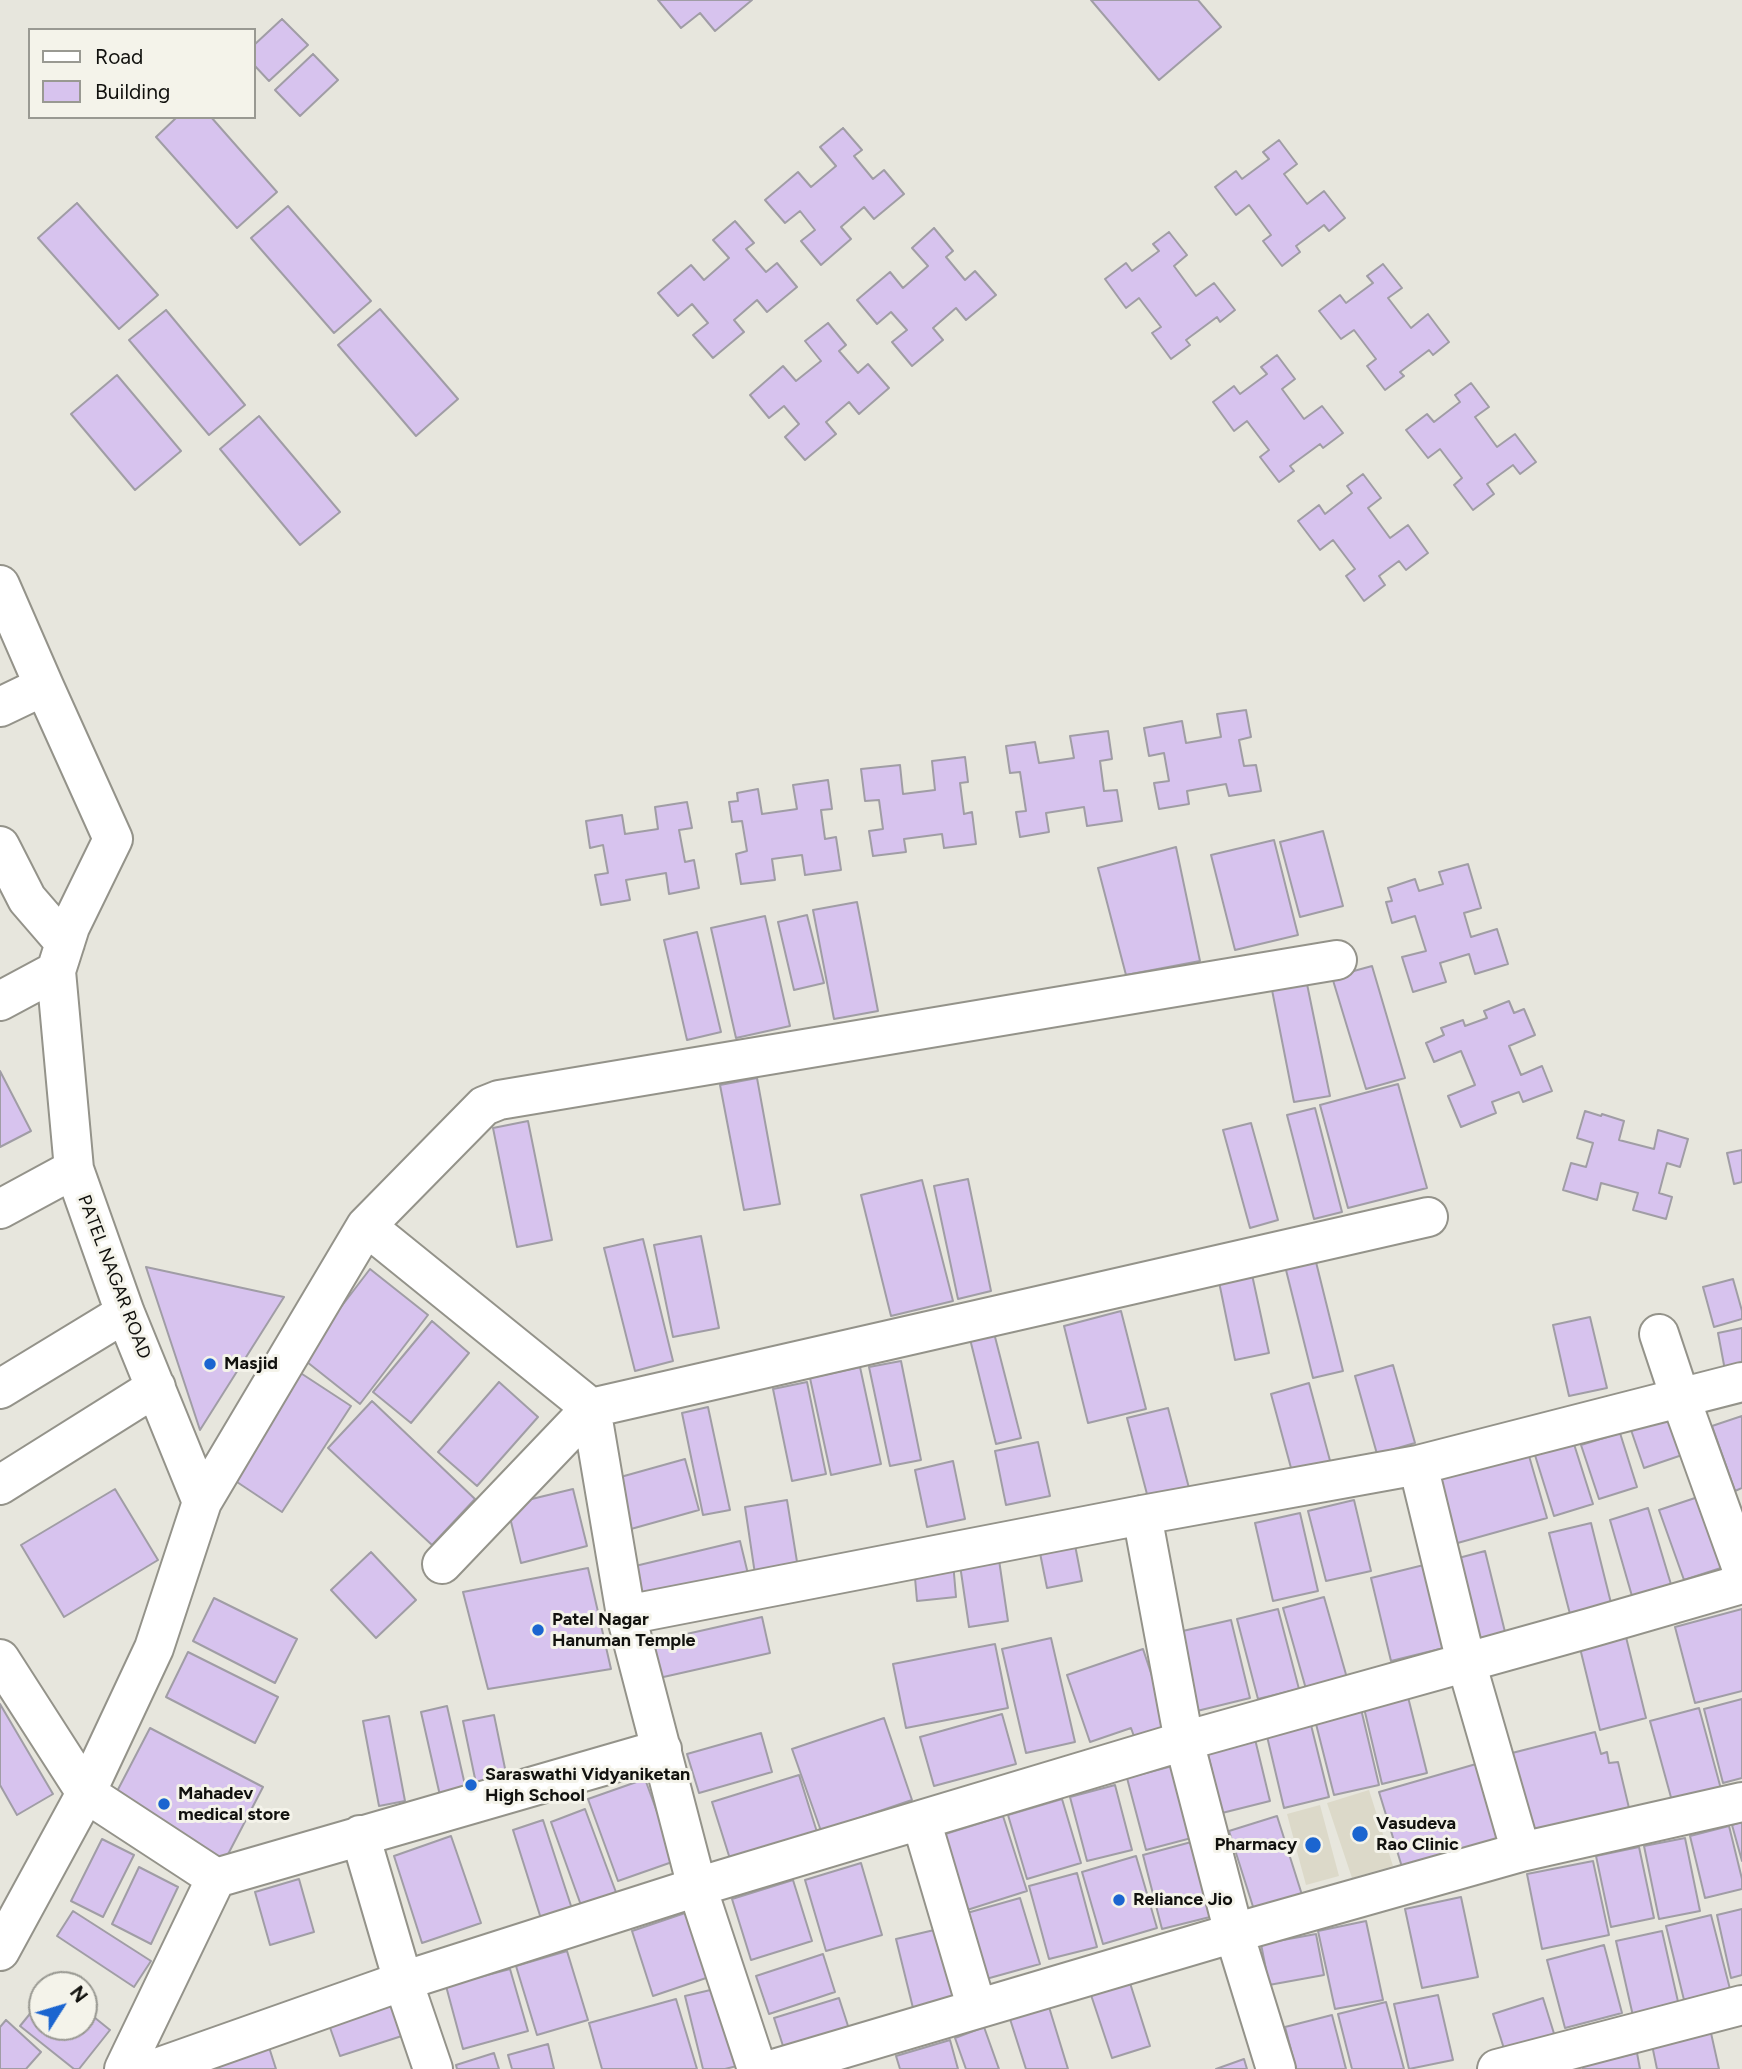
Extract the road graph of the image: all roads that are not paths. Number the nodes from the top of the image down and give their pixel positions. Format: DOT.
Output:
graph roads {
  1 [pos="0,585"];
  2 [pos="44,686"];
  3 [pos="0,707"];
  4 [pos="0,846"];
  5 [pos="60,957"];
  6 [pos="1337,960"];
  7 [pos="0,1001"];
  8 [pos="74,1169"];
  9 [pos="0,1209"];
  10 [pos="1427,1217"];
  11 [pos="366,1226"];
  12 [pos="125,1313"];
  13 [pos="1660,1334"];
  14 [pos="1742,1382"];
  15 [pos="156,1387"];
  16 [pos="0,1389"];
  17 [pos="1680,1397"];
  18 [pos="591,1408"];
  19 [pos="1418,1465"];
  20 [pos="0,1485"];
  21 [pos="202,1502"];
  22 [pos="1142,1515"];
  23 [pos="442,1564"];
  24 [pos="1742,1569"];
  25 [pos="1742,1584"];
  26 [pos="626,1615"];
  27 [pos="0,1659"];
  28 [pos="1466,1662"];
  29 [pos="1184,1741"];
  30 [pos="662,1749"];
  31 [pos="86,1793"];
  32 [pos="1742,1802"];
  33 [pos="920,1820"];
  34 [pos="360,1835"];
  35 [pos="1521,1852"];
  36 [pos="216,1878"];
  37 [pos="697,1887"];
  38 [pos="1234,1933"];
  39 [pos="0,1951"];
  40 [pos="403,1981"];
  41 [pos="1742,2005"];
  42 [pos="977,2009"];
  43 [pos="879,2054"];
  44 [pos="1562,2061"];
  45 [pos="124,2069"];
  46 [pos="154,2069"];
  47 [pos="433,2069"];
  48 [pos="757,2069"];
  49 [pos="774,2069"];
  50 [pos="1276,2069"];
  51 [pos="1497,2069"];
  1 -- 2 [label="street, PATEL NAGAR ROAD"];
  2 -- 3 [label="street"];
  2 -- 5 [label="street, PATEL NAGAR ROAD"];
  4 -- 5 [label="street"];
  5 -- 7 [label="street"];
  5 -- 8 [label="street, PATEL NAGAR ROAD"];
  6 -- 11 [label="street"];
  8 -- 9 [label="street"];
  8 -- 12 [label="street, PATEL NAGAR ROAD"];
  10 -- 18 [label="street"];
  11 -- 18 [label="street"];
  11 -- 21 [label="street"];
  12 -- 15 [label="street, PATEL NAGAR ROAD"];
  12 -- 16 [label="street"];
  13 -- 17 [label="street"];
  14 -- 17 [label="street"];
  15 -- 20 [label="street"];
  15 -- 21 [label="street, PATEL NAGAR ROAD"];
  17 -- 19 [label="street"];
  17 -- 24 [label="street"];
  18 -- 23 [label="street"];
  18 -- 26 [label="street"];
  19 -- 22 [label="street"];
  19 -- 28 [label="street"];
  21 -- 31 [label="street"];
  22 -- 26 [label="street"];
  22 -- 29 [label="street"];
  25 -- 28 [label="street"];
  26 -- 30 [label="street"];
  27 -- 31 [label="street"];
  28 -- 29 [label="street"];
  28 -- 35 [label="street"];
  29 -- 33 [label="street"];
  29 -- 38 [label="street"];
  30 -- 34 [label="street"];
  30 -- 37 [label="street"];
  31 -- 36 [label="street"];
  31 -- 39 [label="street"];
  32 -- 35 [label="street"];
  33 -- 37 [label="street"];
  33 -- 42 [label="street"];
  34 -- 36 [label="street"];
  34 -- 40 [label="street"];
  35 -- 38 [label="street"];
  36 -- 45 [label="street"];
  37 -- 40 [label="street"];
  37 -- 48 [label="street"];
  38 -- 42 [label="street"];
  38 -- 50 [label="street"];
  40 -- 46 [label="street"];
  40 -- 47 [label="street"];
  41 -- 44 [label="street"];
  42 -- 43 [label="street"];
  43 -- 49 [label="street"];
  44 -- 51 [label="street"];
}
